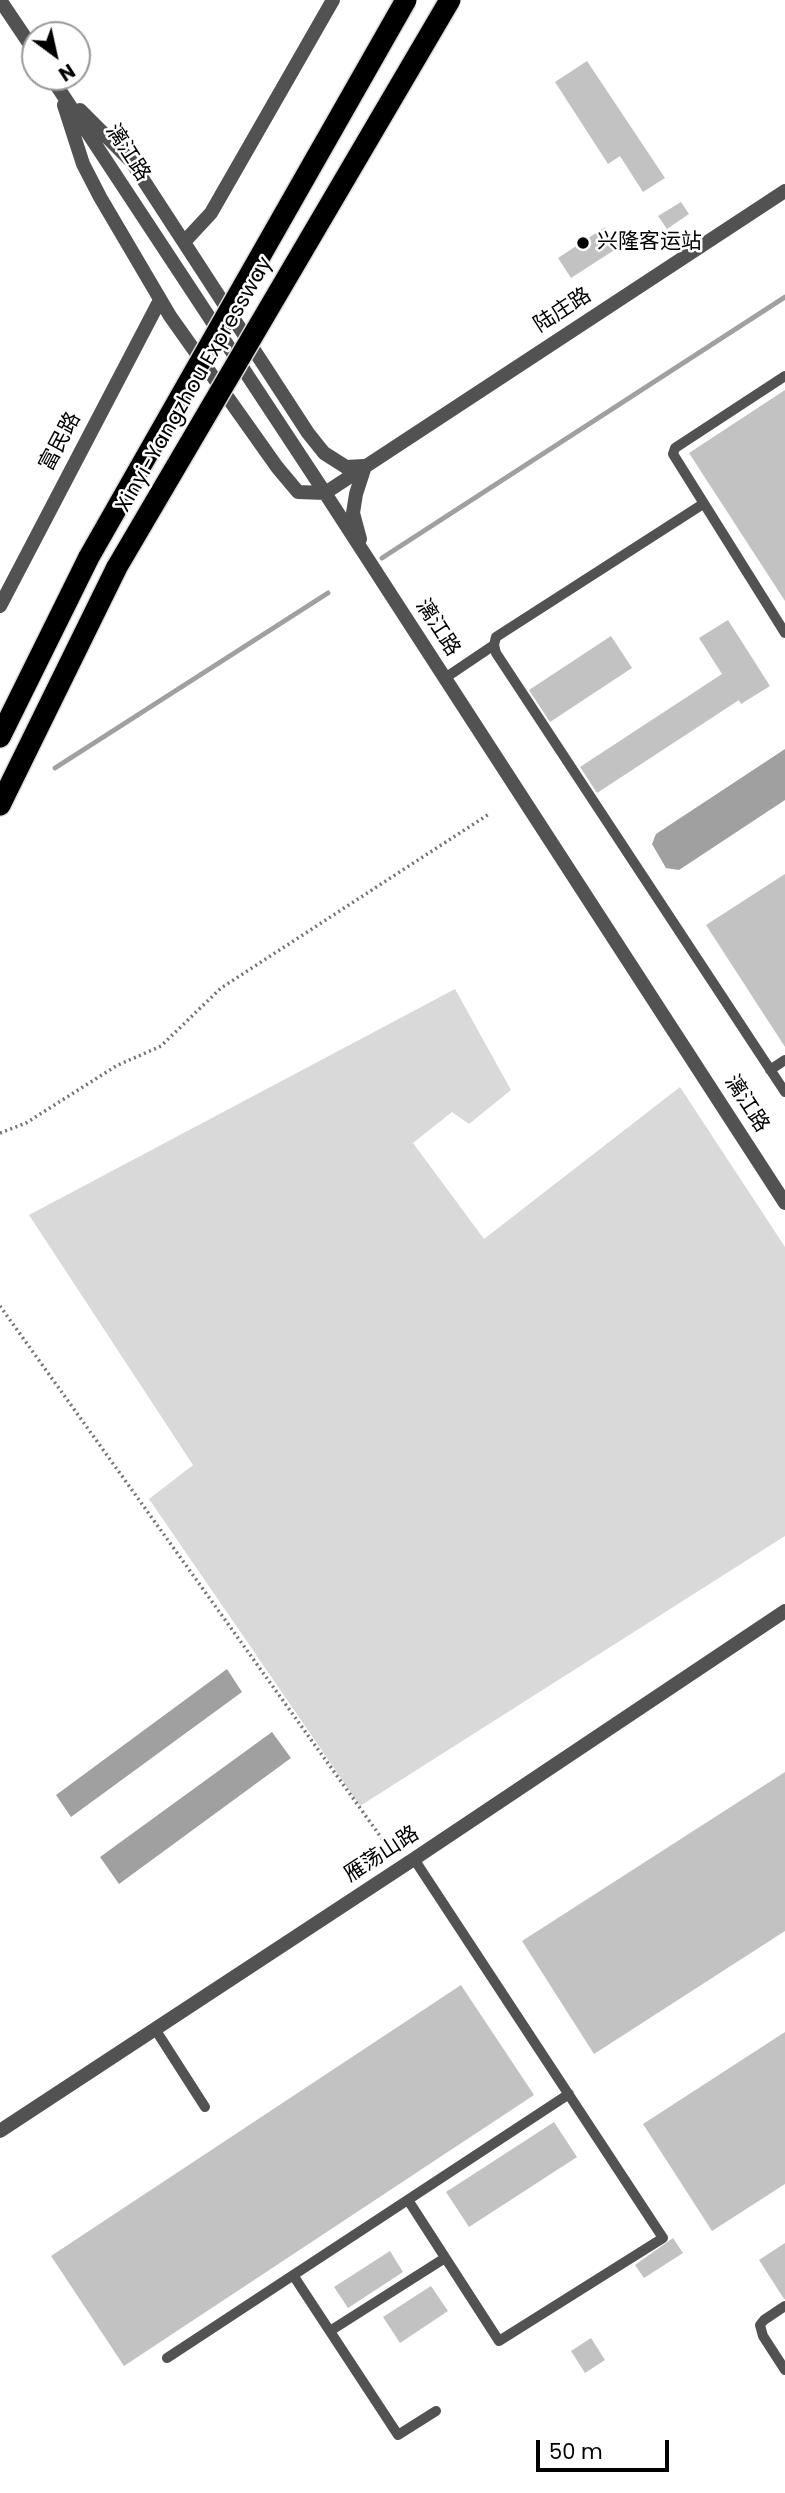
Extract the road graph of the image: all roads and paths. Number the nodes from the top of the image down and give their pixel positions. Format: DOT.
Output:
graph roads {
  1 [pos="0,0"];
  2 [pos="333,0"];
  3 [pos="406,0"];
  4 [pos="450,0"];
  5 [pos="21,31"];
  6 [pos="58,91"];
  7 [pos="61,91"];
  8 [pos="64,91"];
  9 [pos="785,191"];
  10 [pos="185,241"];
  11 [pos="160,300"];
  12 [pos="785,376"];
  13 [pos="365,466"];
  14 [pos="325,493"];
  15 [pos="703,504"];
  16 [pos="362,551"];
  17 [pos="0,606"];
  18 [pos="785,633"];
  19 [pos="494,645"];
  20 [pos="445,678"];
  21 [pos="0,737"];
  22 [pos="0,805"];
  23 [pos="489,814"];
  24 [pos="785,1060"];
  25 [pos="770,1070"];
  26 [pos="785,1092"];
  27 [pos="0,1133"];
  28 [pos="785,1203"];
  29 [pos="0,1306"];
  30 [pos="785,1611"];
  31 [pos="408,1863"];
  32 [pos="155,2029"];
  33 [pos="569,2094"];
  34 [pos="205,2107"];
  35 [pos="0,2130"];
  36 [pos="408,2200"];
  37 [pos="445,2258"];
  38 [pos="293,2275"];
  39 [pos="785,2306"];
  40 [pos="330,2331"];
  41 [pos="167,2358"];
  42 [pos="785,2370"];
  43 [pos="436,2411"];
  1 -- 5 [label="street"];
  2 -- 10 [label="street"];
  3 -- 21 [label="highway, Xinyi-Yangzhou Expressway, bridge"];
  4 -- 22 [label="highway, Xinyi-Yangzhou Expressway, bridge"];
  6 -- 11 [label="street"];
  7 -- 14 [label="street, 漓江路"];
  8 -- 10 [label="street"];
  9 -- 13 [label="street, 陆庄路"];
  10 -- 13 [label="street"];
  11 -- 14 [label="street"];
  11 -- 17 [label="street, 富民路"];
  12 -- 15 [label="lane"];
  13 -- 14 [label="street, 陆庄路"];
  13 -- 16 [label="street"];
  14 -- 16 [label="street, 漓江路"];
  15 -- 18 [label="lane"];
  15 -- 19 [label="lane"];
  16 -- 20 [label="street, 漓江路"];
  19 -- 20 [label="lane"];
  19 -- 25 [label="lane"];
  20 -- 28 [label="street, 漓江路"];
  23 -- 27 [label="path"];
  24 -- 25 [label="lane"];
  25 -- 26 [label="lane"];
  29 -- 31 [label="path"];
  30 -- 31 [label="street, 雁荡山路"];
  31 -- 32 [label="street, 雁荡山路"];
  31 -- 33 [label="lane"];
  32 -- 34 [label="lane"];
  32 -- 35 [label="street, 雁荡山路"];
  33 -- 36 [label="lane"];
  33 -- 37 [label="lane"];
  36 -- 37 [label="lane"];
  36 -- 38 [label="lane"];
  37 -- 40 [label="lane"];
  38 -- 40 [label="lane"];
  38 -- 41 [label="lane"];
  39 -- 42 [label="lane"];
  40 -- 43 [label="lane"];
}
